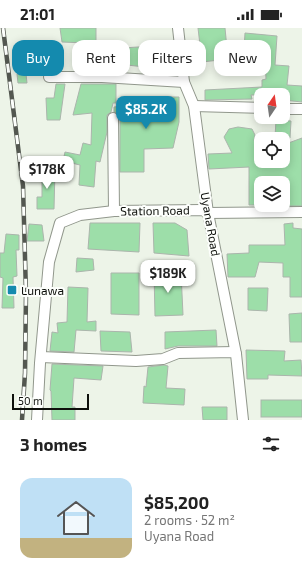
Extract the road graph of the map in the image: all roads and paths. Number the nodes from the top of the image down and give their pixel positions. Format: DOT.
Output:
graph roads {
  1 [pos="178,28"];
  2 [pos="49,77"];
  3 [pos="184,82"];
  4 [pos="194,106"];
  5 [pos="254,108"];
  6 [pos="290,109"];
  7 [pos="302,109"];
  8 [pos="113,118"];
  9 [pos="114,211"];
  10 [pos="302,212"];
  11 [pos="208,213"];
  12 [pos="236,354"];
  13 [pos="41,357"];
  14 [pos="37,420"];
  15 [pos="243,420"];
  1 -- 3 [label="street, Uyana Road"];
  2 -- 3 [label="street"];
  3 -- 4 [label="street, Uyana Road"];
  4 -- 5 [label="street"];
  4 -- 11 [label="street, Uyana Road"];
  6 -- 7 [label="street"];
  8 -- 9 [label="street"];
  9 -- 11 [label="street, Station Road"];
  9 -- 13 [label="street, Station Road"];
  10 -- 11 [label="street, Station Road"];
  11 -- 12 [label="street, Uyana Road"];
  12 -- 13 [label="street"];
  12 -- 15 [label="street, Uyana Road"];
  13 -- 14 [label="street"];
}
